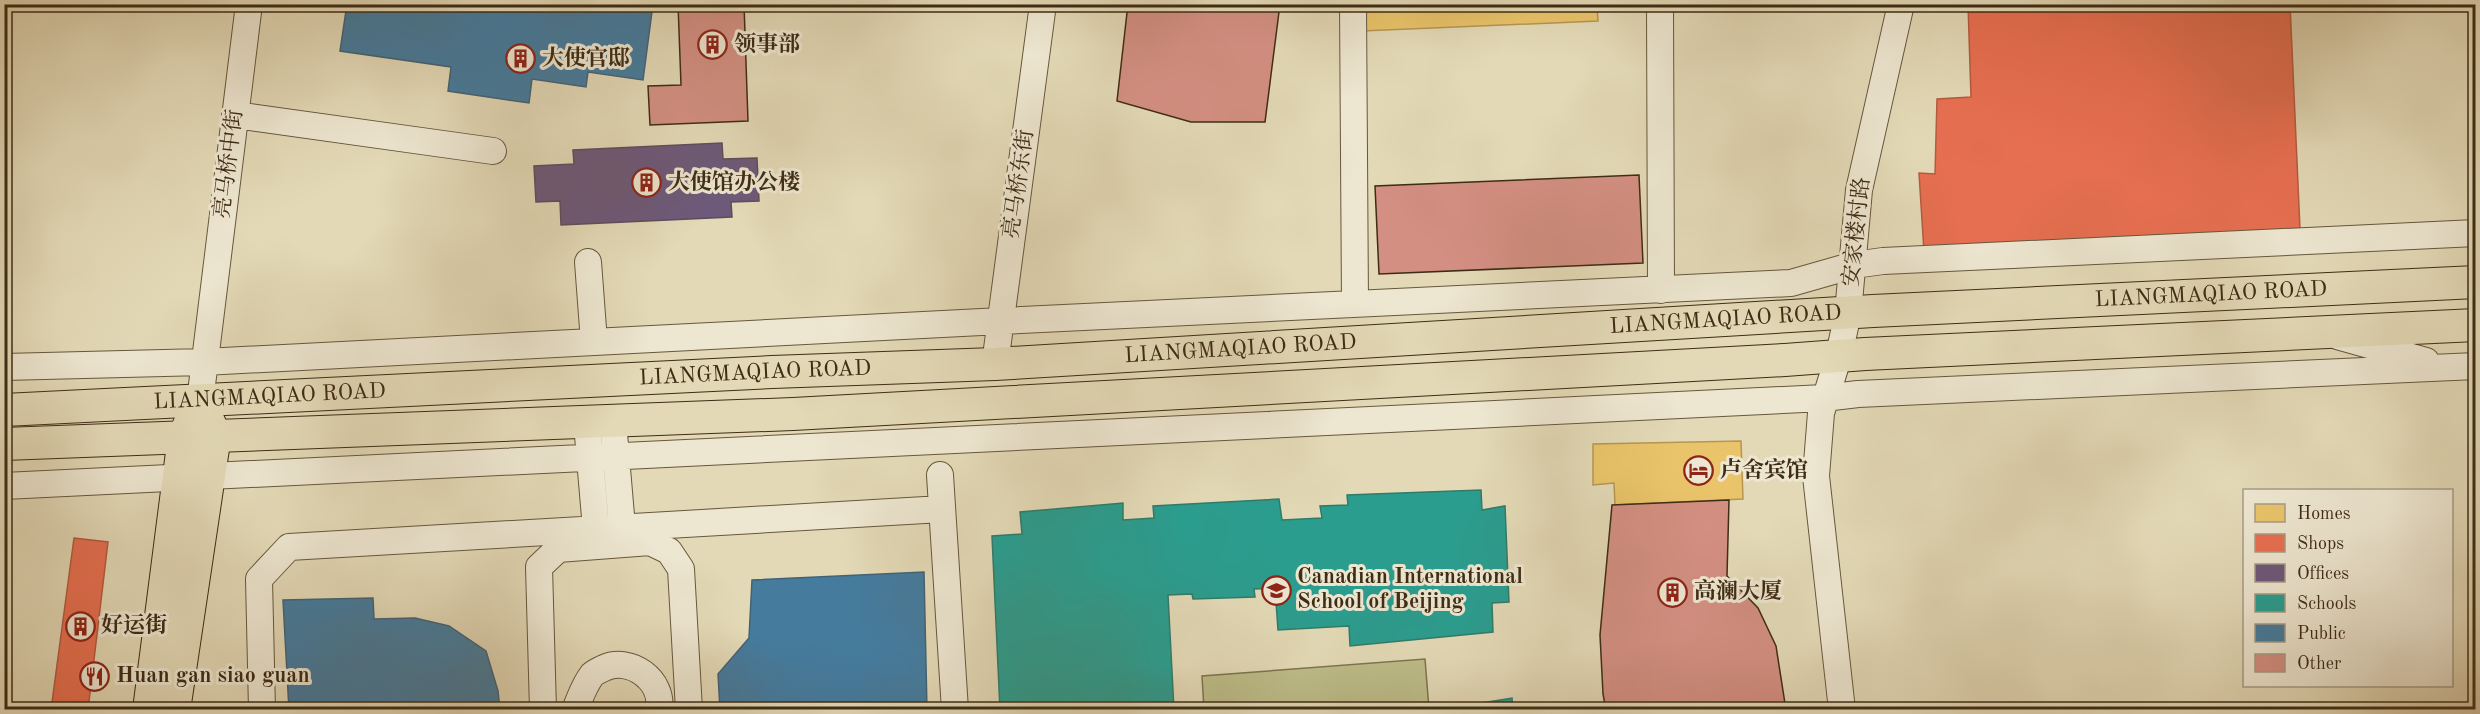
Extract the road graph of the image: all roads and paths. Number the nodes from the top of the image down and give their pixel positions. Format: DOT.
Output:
graph roads {
  1 [pos="249,4"];
  2 [pos="1043,4"];
  3 [pos="1353,4"];
  4 [pos="1660,4"];
  5 [pos="1901,4"];
  6 [pos="235,115"];
  7 [pos="493,151"];
  8 [pos="2475,233"];
  9 [pos="588,262"];
  10 [pos="1854,265"];
  11 [pos="2475,282"];
  12 [pos="1661,290"];
  13 [pos="1355,304"];
  14 [pos="1848,313"];
  15 [pos="1001,321"];
  16 [pos="2475,325"];
  17 [pos="2323,332"];
  18 [pos="594,342"];
  19 [pos="1839,355"];
  20 [pos="204,362"];
  21 [pos="995,364"];
  22 [pos="2475,366"];
  23 [pos="4,367"];
  24 [pos="2449,368"];
  25 [pos="1824,398"];
  26 [pos="200,401"];
  27 [pos="4,410"];
  28 [pos="600,423"];
  29 [pos="199,436"];
  30 [pos="4,444"];
  31 [pos="616,456"];
  32 [pos="590,457"];
  33 [pos="940,475"];
  34 [pos="194,477"];
  35 [pos="4,486"];
  36 [pos="942,509"];
  37 [pos="596,529"];
  38 [pos="629,535"];
  39 [pos="574,548"];
  40 [pos="149,710"];
  41 [pos="174,710"];
  42 [pos="262,710"];
  43 [pos="543,710"];
  44 [pos="579,710"];
  45 [pos="659,710"];
  46 [pos="689,710"];
  47 [pos="955,710"];
  48 [pos="1842,710"];
  1 -- 6 [label="street, 亮马桥中街"];
  2 -- 15 [label="street, 亮马桥东街"];
  3 -- 13 [label="street"];
  4 -- 12 [label="street"];
  5 -- 10 [label="street, 安家楼村路"];
  6 -- 7 [label="street"];
  6 -- 20 [label="street, 亮马桥中街"];
  8 -- 10 [label="street"];
  9 -- 18 [label="street"];
  10 -- 12 [label="street"];
  10 -- 14 [label="street, 安家楼村路"];
  11 -- 14 [label="main road, LIANGMAQIAO ROAD"];
  12 -- 13 [label="street"];
  13 -- 15 [label="street"];
  14 -- 19 [label="street, 安家楼村路"];
  14 -- 21 [label="main road, LIANGMAQIAO ROAD"];
  15 -- 18 [label="street"];
  15 -- 21 [label="street, 亮马桥东街"];
  16 -- 17 [label="main road, LIANGMAQIAO ROAD"];
  17 -- 19 [label="main road, LIANGMAQIAO ROAD"];
  17 -- 24 [label="street"];
  18 -- 20 [label="street"];
  19 -- 25 [label="street, 安家楼村路"];
  19 -- 28 [label="main road, LIANGMAQIAO ROAD"];
  20 -- 23 [label="street"];
  20 -- 26 [label="street, 亮马桥中街"];
  21 -- 26 [label="main road, LIANGMAQIAO ROAD"];
  22 -- 24 [label="street"];
  24 -- 25 [label="street"];
  25 -- 31 [label="street"];
  25 -- 48 [label="street, 安家楼村路"];
  26 -- 27 [label="main road, LIANGMAQIAO ROAD"];
  26 -- 29 [label="main road"];
  28 -- 29 [label="main road, LIANGMAQIAO ROAD"];
  28 -- 31 [label="street"];
  28 -- 32 [label="street"];
  29 -- 30 [label="main road, LIANGMAQIAO ROAD"];
  29 -- 34 [label="main road"];
  31 -- 32 [label="street"];
  31 -- 38 [label="street"];
  32 -- 34 [label="street"];
  32 -- 37 [label="street"];
  33 -- 36 [label="street"];
  34 -- 35 [label="street"];
  34 -- 40 [label="main road"];
  34 -- 41 [label="main road"];
  36 -- 38 [label="street"];
  36 -- 47 [label="street"];
  37 -- 38 [label="street"];
  37 -- 39 [label="street"];
  37 -- 42 [label="street"];
  38 -- 39 [label="street"];
  38 -- 46 [label="street"];
  39 -- 43 [label="street"];
  44 -- 45 [label="street"];
}
